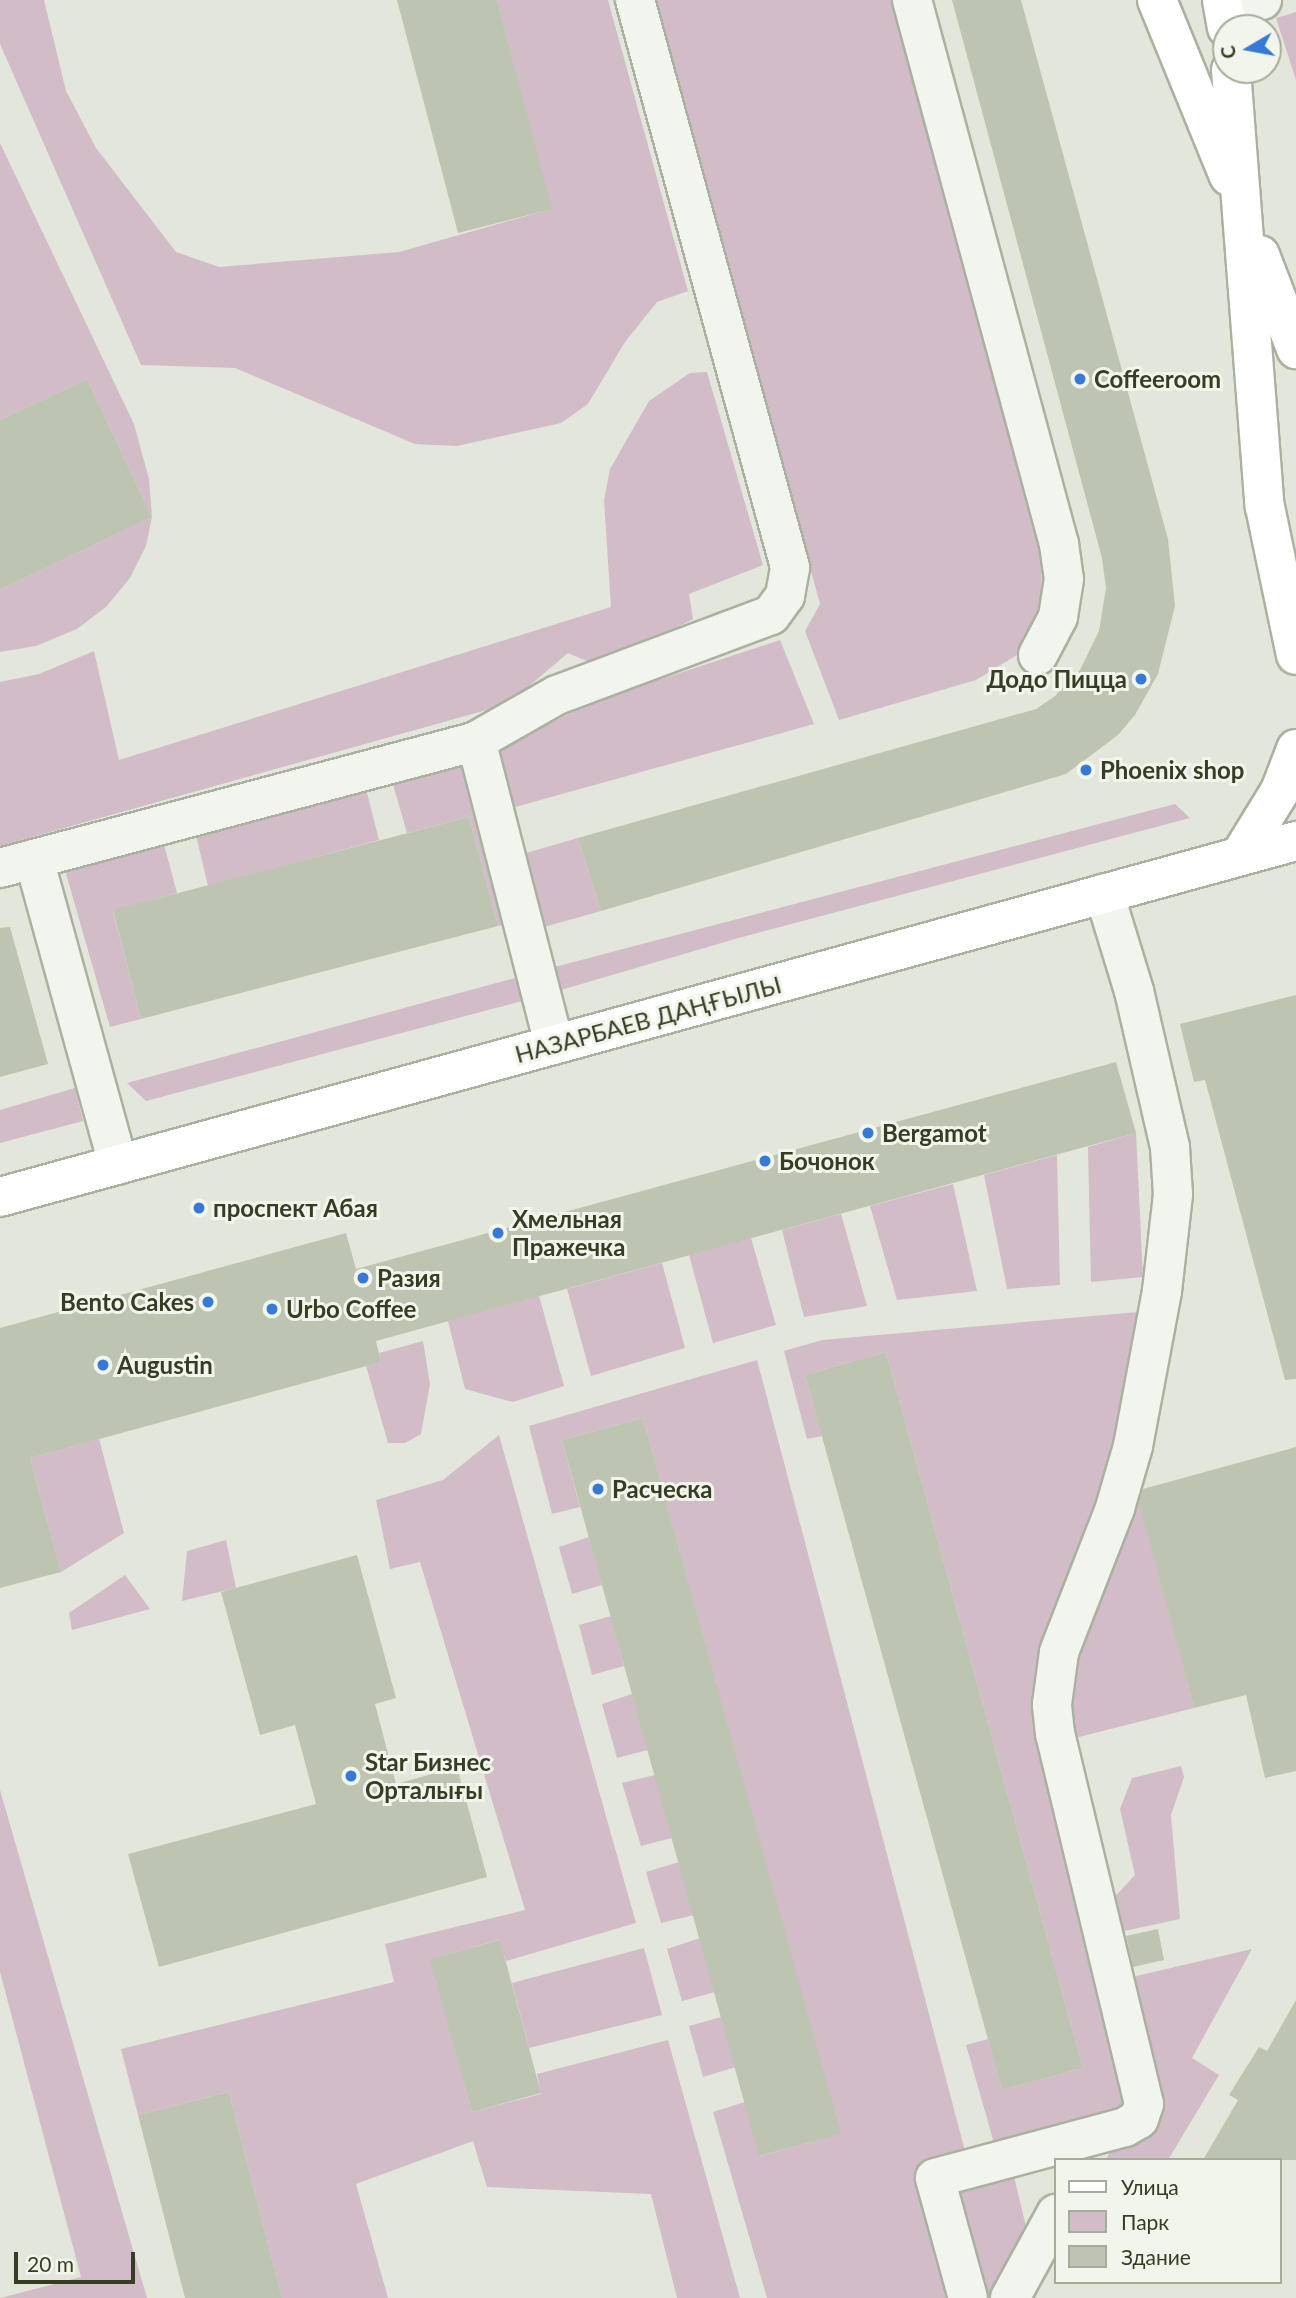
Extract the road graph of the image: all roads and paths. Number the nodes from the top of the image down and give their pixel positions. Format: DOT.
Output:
graph roads {
  1 [pos="635,0"];
  2 [pos="912,0"];
  3 [pos="1157,0"];
  4 [pos="1262,0"];
  5 [pos="1225,13"];
  6 [pos="1232,84"];
  7 [pos="1245,216"];
  8 [pos="1296,304"];
  9 [pos="1296,349"];
  10 [pos="1038,655"];
  11 [pos="1296,655"];
  12 [pos="476,741"];
  13 [pos="1296,749"];
  14 [pos="1296,841"];
  15 [pos="1240,856"];
  16 [pos="17,863"];
  17 [pos="1104,894"];
  18 [pos="554,1044"];
  19 [pos="118,1165"];
  20 [pos="0,1197"];
  21 [pos="1094,2146"];
  22 [pos="1054,2218"];
  23 [pos="968,2298"];
  24 [pos="1010,2298"];
  1 -- 12 [label="lane"];
  2 -- 10 [label="lane"];
  3 -- 7 [label="main road"];
  4 -- 5 [label="lane"];
  6 -- 7 [label="main road"];
  7 -- 8 [label="main road"];
  7 -- 9 [label="main road"];
  7 -- 11 [label="main road"];
  12 -- 16 [label="lane"];
  12 -- 18 [label="lane"];
  13 -- 15 [label="main road"];
  14 -- 15 [label="main road, НАЗАРБАЕВ ДАҢҒЫЛЫ"];
  15 -- 17 [label="main road, НАЗАРБАЕВ ДАҢҒЫЛЫ"];
  16 -- 19 [label="lane"];
  17 -- 18 [label="main road, НАЗАРБАЕВ ДАҢҒЫЛЫ"];
  17 -- 21 [label="lane"];
  18 -- 19 [label="main road, НАЗАРБАЕВ ДАҢҒЫЛЫ"];
  19 -- 20 [label="main road, НАЗАРБАЕВ ДАҢҒЫЛЫ"];
  21 -- 23 [label="lane"];
  22 -- 24 [label="lane"];
}
